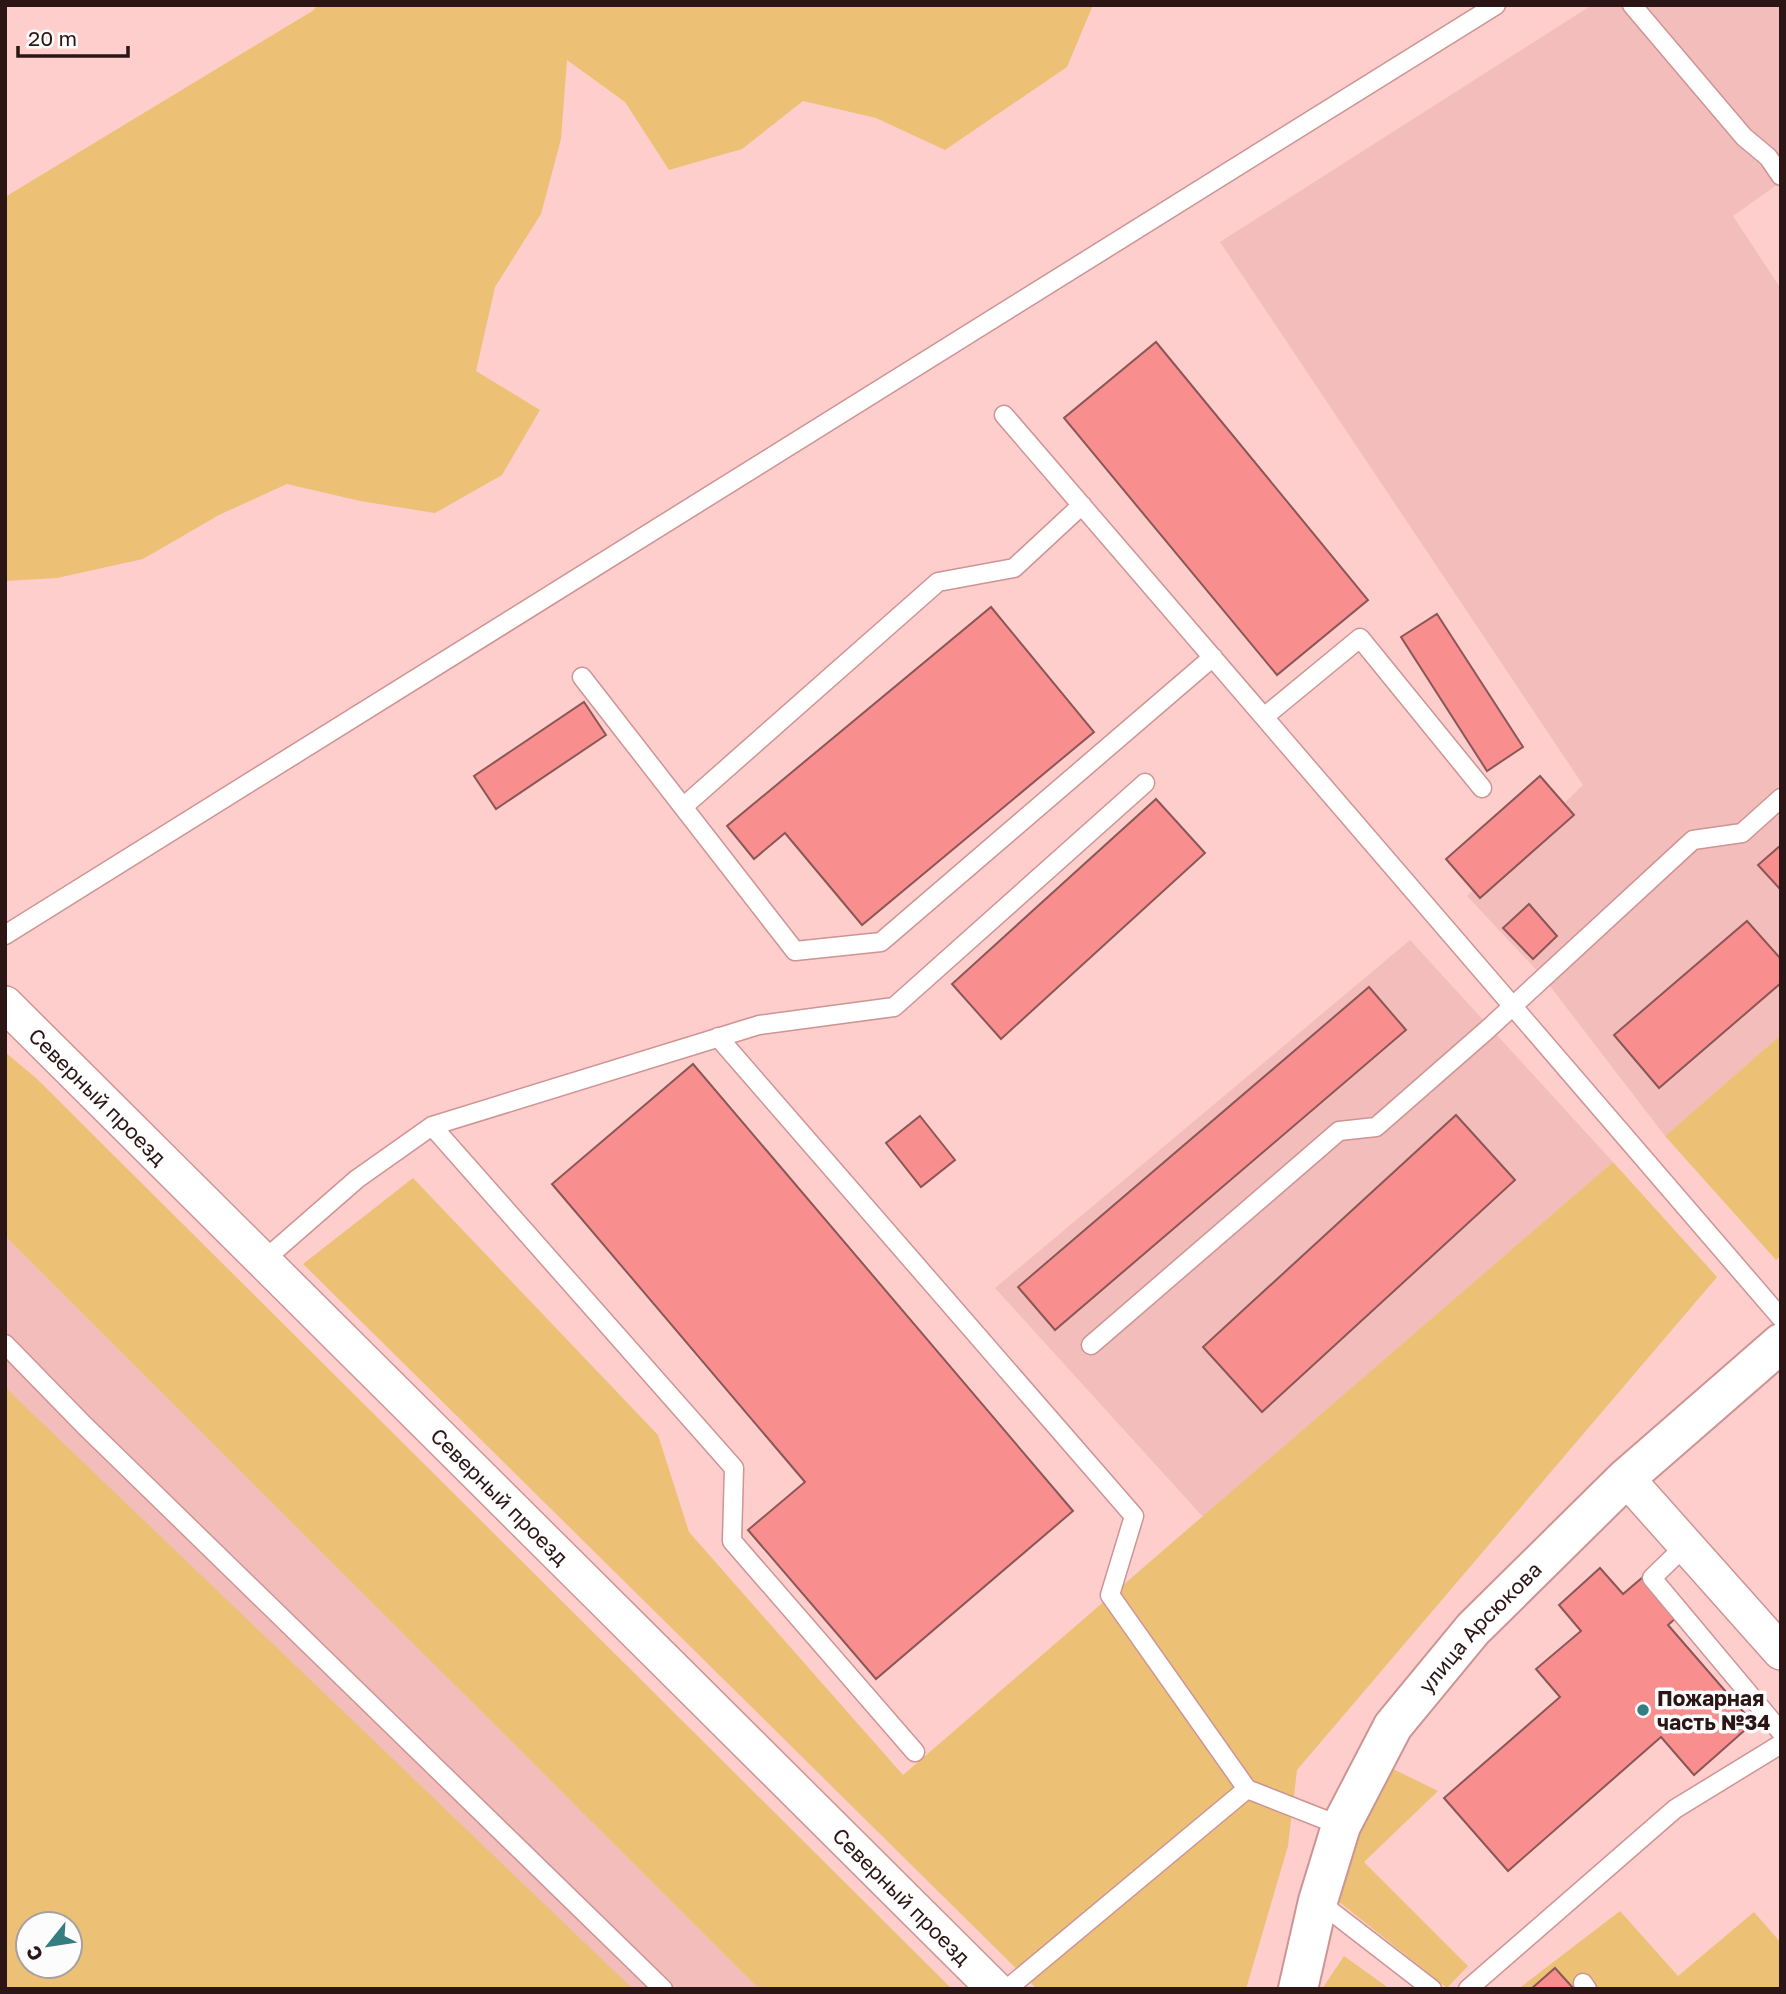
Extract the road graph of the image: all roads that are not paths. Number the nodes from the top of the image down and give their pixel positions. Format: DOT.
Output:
graph roads {
  1 [pos="1496,5"];
  2 [pos="1632,5"];
  3 [pos="1781,176"];
  4 [pos="1004,415"];
  5 [pos="1082,505"];
  6 [pos="1213,657"];
  7 [pos="582,677"];
  8 [pos="1264,717"];
  9 [pos="1145,783"];
  10 [pos="1482,788"];
  11 [pos="1781,798"];
  12 [pos="683,807"];
  13 [pos="5,935"];
  14 [pos="5,1004"];
  15 [pos="1512,1005"];
  16 [pos="718,1037"];
  17 [pos="432,1126"];
  18 [pos="263,1261"];
  19 [pos="1781,1318"];
  20 [pos="1781,1343"];
  21 [pos="5,1344"];
  22 [pos="1091,1345"];
  23 [pos="1626,1478"];
  24 [pos="1686,1545"];
  25 [pos="1781,1652"];
  26 [pos="1781,1732"];
  27 [pos="1781,1744"];
  28 [pos="915,1752"];
  29 [pos="1247,1789"];
  30 [pos="1341,1826"];
  31 [pos="1318,1902"];
  32 [pos="663,1989"];
  33 [pos="995,1989"];
  34 [pos="1007,1989"];
  35 [pos="1298,1989"];
  36 [pos="1432,1989"];
  37 [pos="1468,1989"];
  1 -- 13 [label="lane"];
  2 -- 3 [label="lane"];
  4 -- 5 [label="lane"];
  5 -- 6 [label="lane"];
  5 -- 12 [label="lane"];
  6 -- 8 [label="lane"];
  6 -- 12 [label="lane"];
  7 -- 12 [label="lane"];
  8 -- 10 [label="lane"];
  8 -- 15 [label="lane"];
  9 -- 16 [label="lane"];
  11 -- 15 [label="lane"];
  14 -- 18 [label="street, Северный проезд"];
  15 -- 19 [label="lane"];
  15 -- 22 [label="lane"];
  16 -- 17 [label="lane"];
  16 -- 29 [label="lane"];
  17 -- 18 [label="lane"];
  17 -- 28 [label="lane"];
  18 -- 33 [label="street, Северный проезд"];
  20 -- 23 [label="street, улица Арсюкова"];
  21 -- 32 [label="lane"];
  23 -- 24 [label="street"];
  23 -- 30 [label="street, улица Арсюкова"];
  24 -- 25 [label="street"];
  24 -- 26 [label="lane"];
  27 -- 37 [label="lane"];
  29 -- 30 [label="lane"];
  29 -- 34 [label="lane"];
  30 -- 31 [label="street, улица Арсюкова"];
  31 -- 35 [label="street, улица Арсюкова"];
  31 -- 36 [label="lane"];
}
